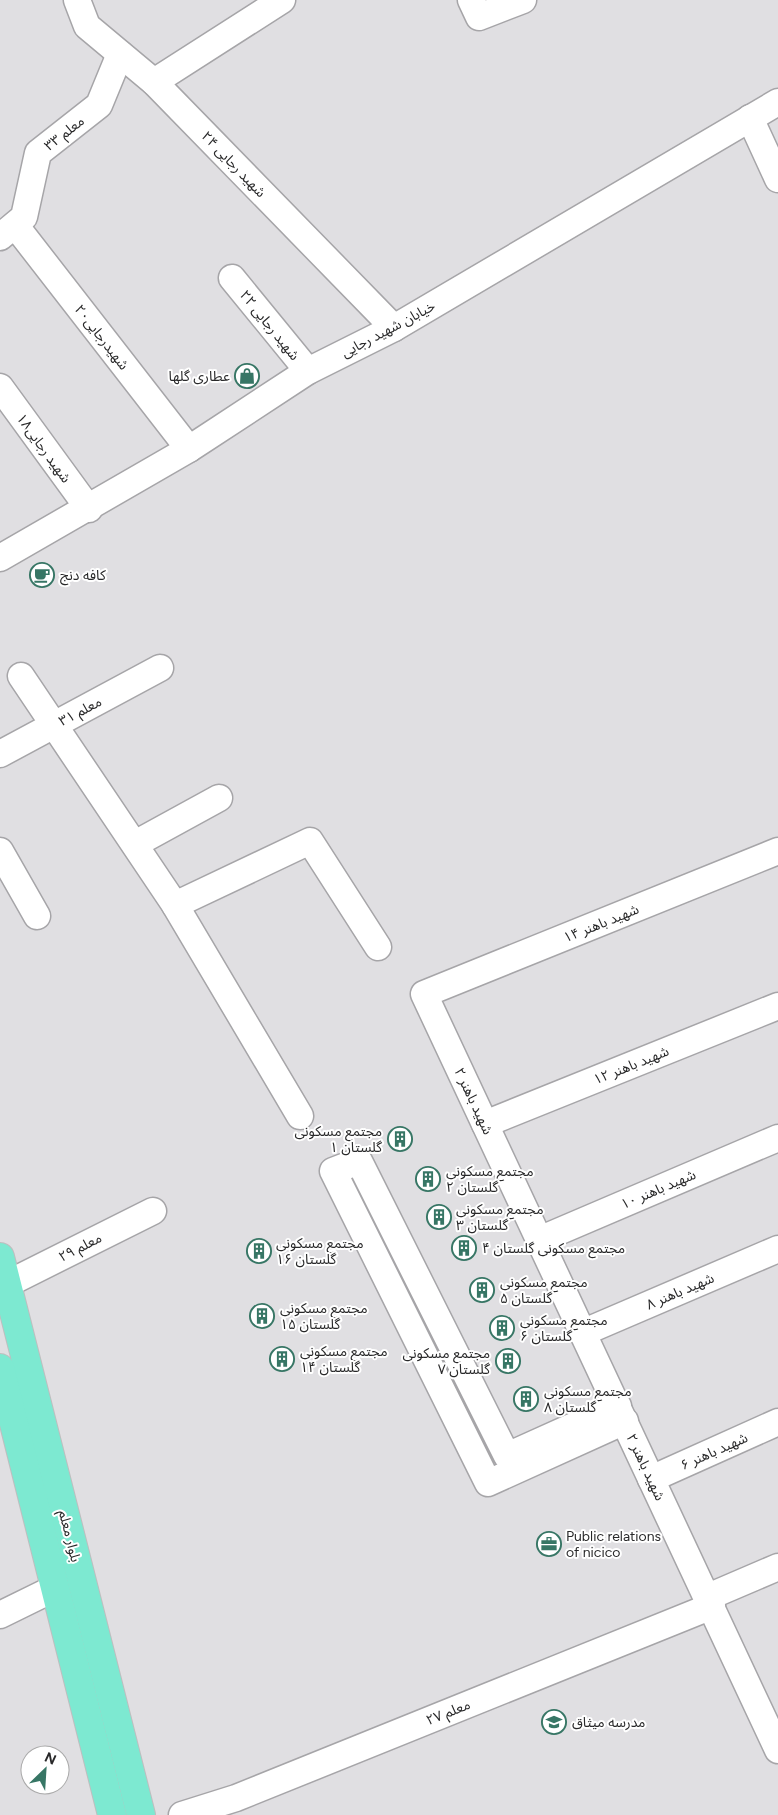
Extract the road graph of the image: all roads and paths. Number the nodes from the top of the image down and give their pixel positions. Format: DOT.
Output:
graph roads {
  1 [pos="77,0"];
  2 [pos="282,0"];
  3 [pos="523,0"];
  4 [pos="475,9"];
  5 [pos="120,54"];
  6 [pos="154,82"];
  7 [pos="778,102"];
  8 [pos="750,118"];
  9 [pos="775,166"];
  10 [pos="7,231"];
  11 [pos="232,278"];
  12 [pos="394,328"];
  13 [pos="308,371"];
  14 [pos="0,387"];
  15 [pos="190,449"];
  16 [pos="89,509"];
  17 [pos="0,558"];
  18 [pos="160,668"];
  19 [pos="21,676"];
  20 [pos="54,725"];
  21 [pos="0,754"];
  22 [pos="219,798"];
  23 [pos="135,844"];
  24 [pos="0,851"];
  25 [pos="778,851"];
  26 [pos="175,905"];
  27 [pos="37,916"];
  28 [pos="378,948"];
  29 [pos="424,994"];
  30 [pos="778,1006"];
  31 [pos="300,1116"];
  32 [pos="473,1120"];
  33 [pos="778,1138"];
  34 [pos="153,1211"];
  35 [pos="539,1240"];
  36 [pos="778,1249"];
  37 [pos="0,1257"];
  38 [pos="7,1284"];
  39 [pos="582,1333"];
  40 [pos="0,1368"];
  41 [pos="617,1413"];
  42 [pos="778,1422"];
  43 [pos="43,1427"];
  44 [pos="17,1436"];
  45 [pos="511,1464"];
  46 [pos="651,1479"];
  47 [pos="778,1567"];
  48 [pos="54,1588"];
  49 [pos="710,1601"];
  50 [pos="2,1611"];
  51 [pos="778,1750"];
  52 [pos="112,1815"];
  53 [pos="141,1815"];
  54 [pos="182,1815"];
  1 -- 5 [label="street, شهید رجایی ۲۴"];
  2 -- 6 [label="street"];
  3 -- 4 [label="street"];
  5 -- 6 [label="street, شهید رجایی ۲۴"];
  5 -- 10 [label="street, معلم ۳۳"];
  6 -- 12 [label="street, شهید رجایی ۲۴"];
  7 -- 8 [label="street, خیابان شهید رجایی"];
  8 -- 9 [label="street"];
  8 -- 12 [label="street, خیابان شهید رجایی"];
  10 -- 15 [label="street, شهیدرجایی۲۰"];
  11 -- 13 [label="street, شهید رجایی ۲۲"];
  12 -- 13 [label="street, خیابان شهید رجایی"];
  13 -- 15 [label="street, خیابان شهید رجایی"];
  14 -- 16 [label="street, شهید رجایی۱۸"];
  15 -- 16 [label="street, خیابان شهید رجایی"];
  16 -- 17 [label="street, خیابان شهید رجایی"];
  18 -- 20 [label="street, معلم ۳۱"];
  19 -- 20 [label="street"];
  20 -- 21 [label="street, معلم ۳۱"];
  20 -- 23 [label="street"];
  22 -- 23 [label="street"];
  23 -- 26 [label="street"];
  24 -- 27 [label="street"];
  25 -- 29 [label="street, شهید باهنر ۱۴"];
  26 -- 28 [label="street"];
  26 -- 31 [label="street"];
  29 -- 32 [label="street, شهید باهنر ۲"];
  30 -- 32 [label="street, شهید باهنر ۱۲"];
  32 -- 35 [label="street, شهید باهنر ۲"];
  32 -- 41 [label="street"];
  33 -- 35 [label="street, شهید باهنر ۱۰"];
  34 -- 38 [label="street, معلم ۲۹"];
  35 -- 39 [label="street, شهید باهنر ۲"];
  36 -- 39 [label="street, شهید باهنر ۸"];
  37 -- 38 [label="main road, بلوار معلم"];
  38 -- 43 [label="main road, بلوار معلم"];
  39 -- 41 [label="street, شهید باهنر ۲"];
  40 -- 44 [label="main road, بلوار معلم"];
  41 -- 45 [label="street"];
  41 -- 46 [label="street, شهید باهنر ۲"];
  42 -- 46 [label="street, شهید باهنر ۶"];
  43 -- 44 [label="main road"];
  43 -- 53 [label="main road, بلوار معلم"];
  44 -- 48 [label="main road, بلوار معلم"];
  45 -- 45 [label="street"];
  46 -- 49 [label="street, شهید باهنر ۲"];
  47 -- 49 [label="street, معلم ۲۷"];
  48 -- 50 [label="street"];
  48 -- 52 [label="main road, بلوار معلم"];
  49 -- 51 [label="street, شهید باهنر ۲"];
  49 -- 54 [label="street, معلم ۲۷"];
}
